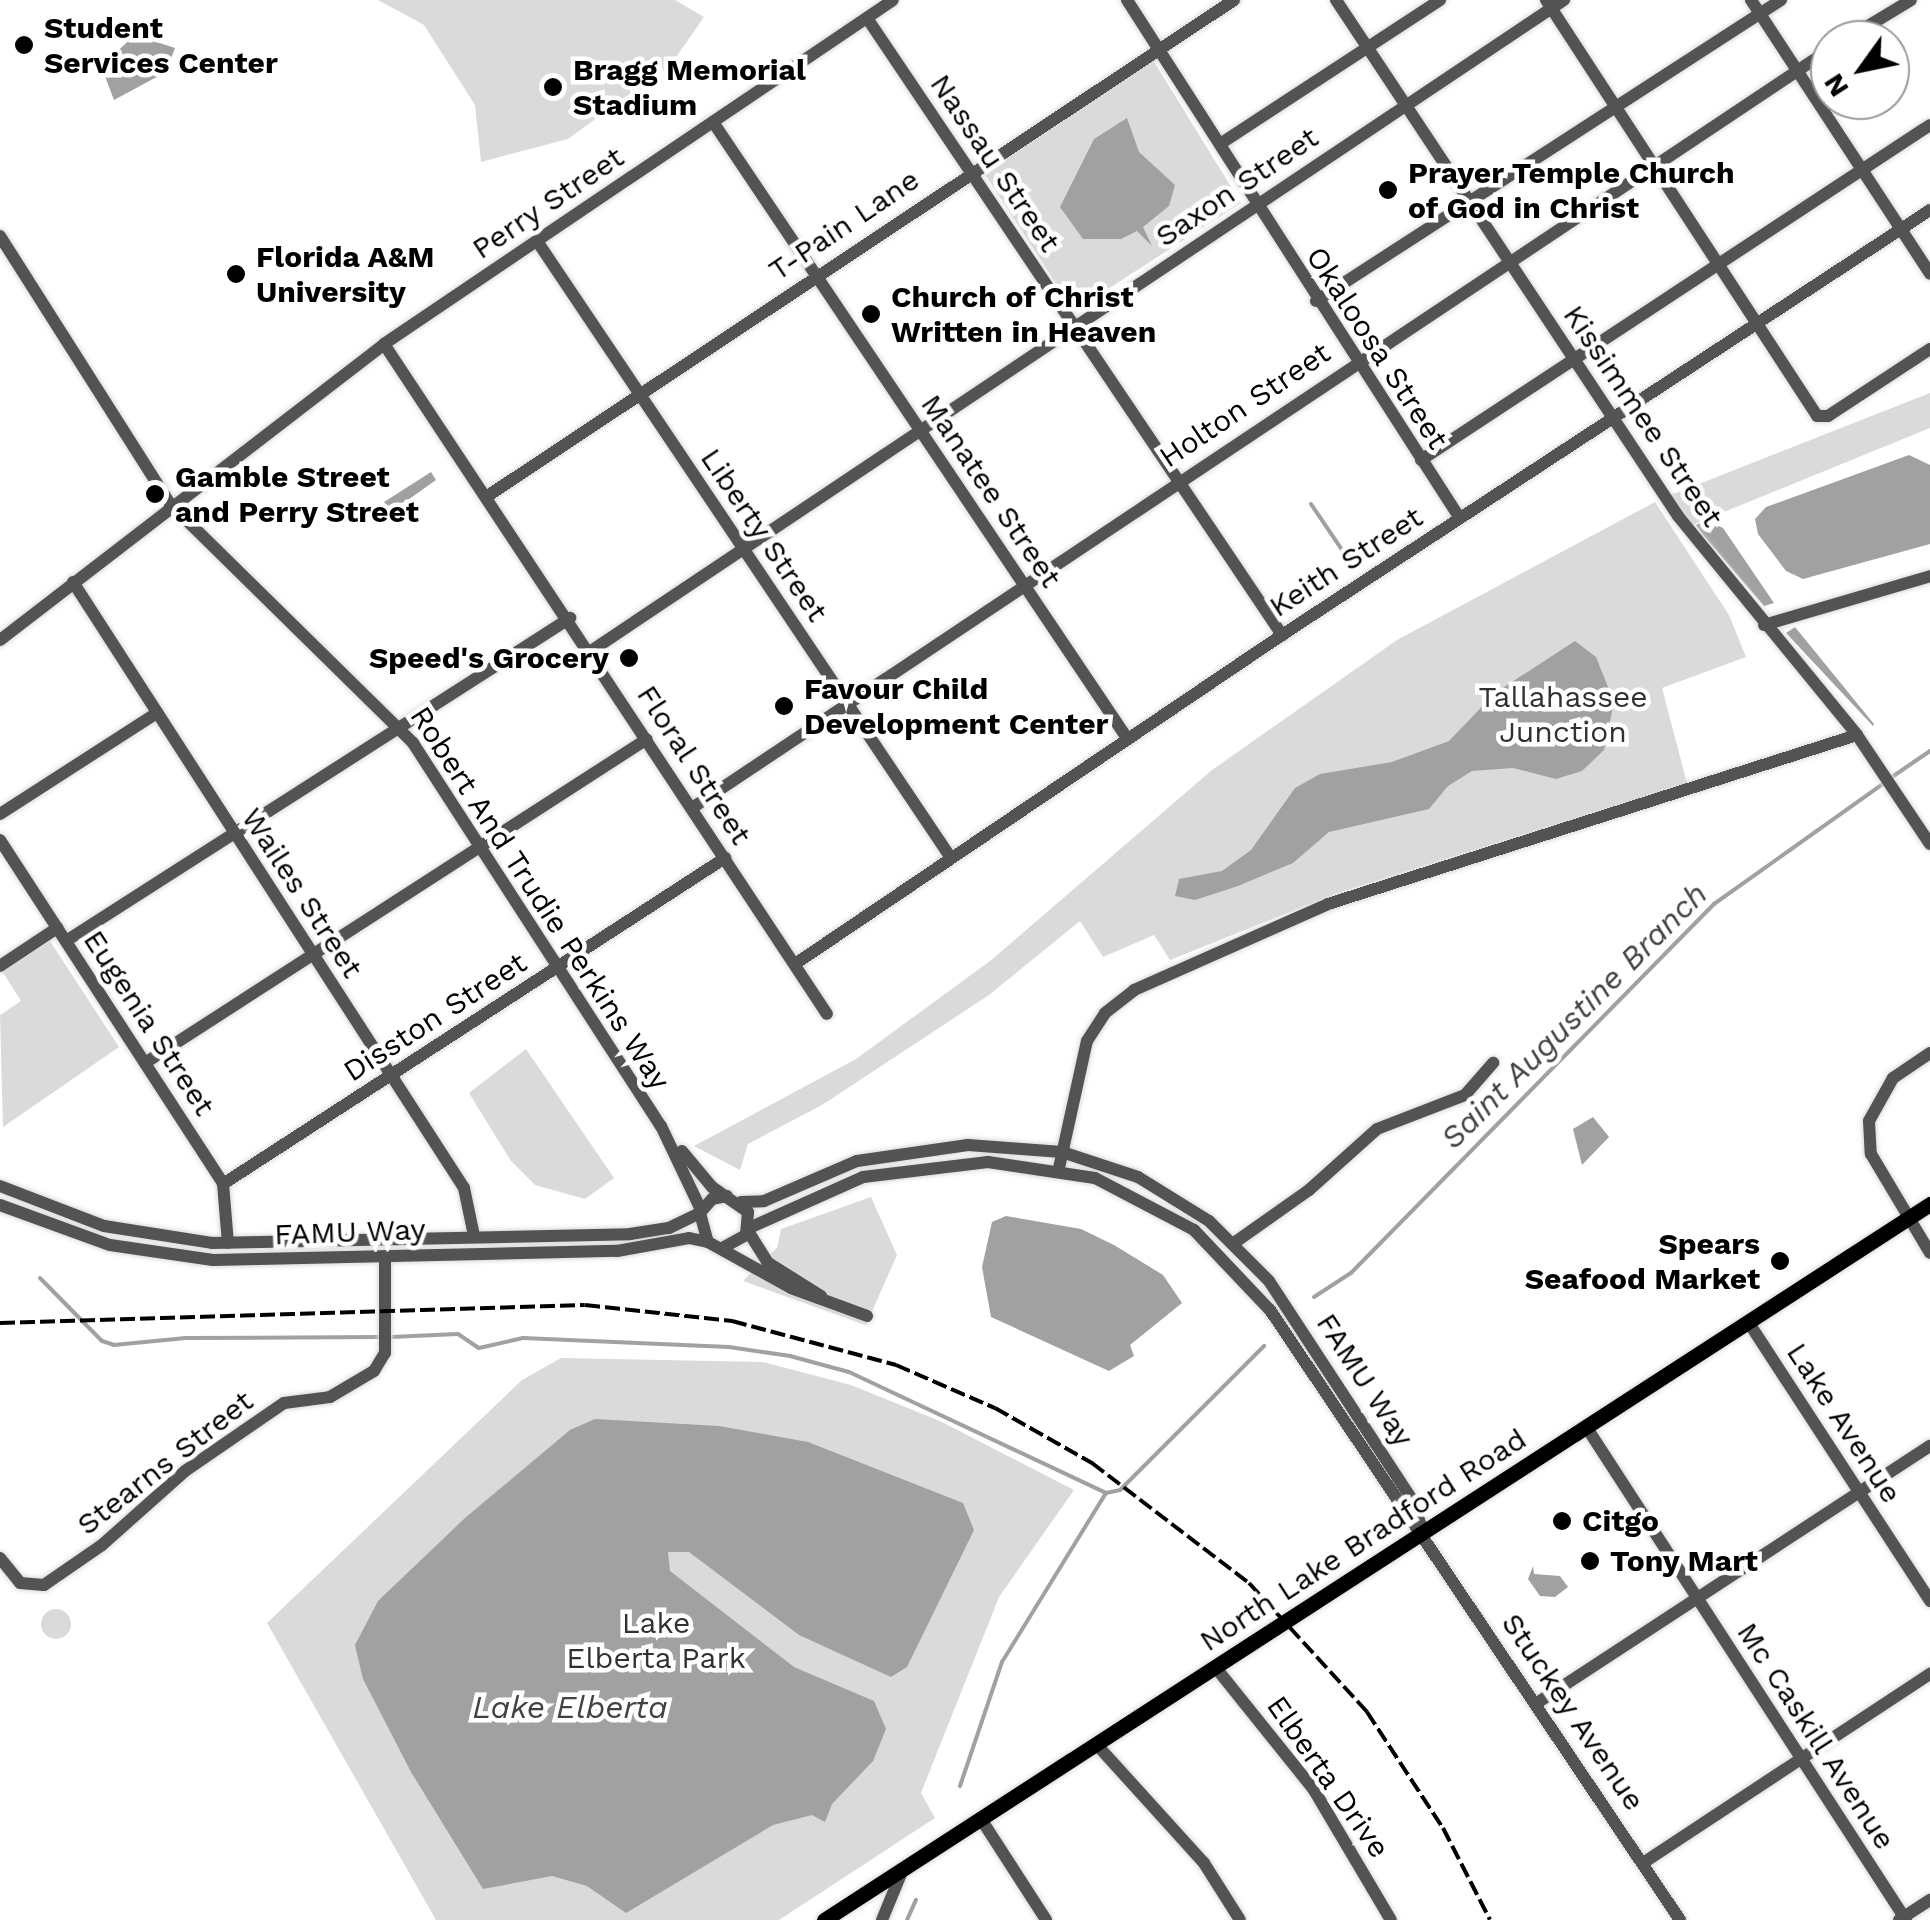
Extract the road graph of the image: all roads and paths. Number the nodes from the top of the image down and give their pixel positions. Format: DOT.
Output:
graph roads {
  1 [pos="893,0"];
  2 [pos="1127,0"];
  3 [pos="1234,0"];
  4 [pos="1336,0"];
  5 [pos="1440,0"];
  6 [pos="1564,0"];
  7 [pos="1751,0"];
  8 [pos="1781,0"];
  9 [pos="1910,0"];
  10 [pos="1548,4"];
  11 [pos="1760,14"];
  12 [pos="866,18"];
  13 [pos="1878,20"];
  14 [pos="1158,47"];
  15 [pos="1367,47"];
  16 [pos="1810,62"];
  17 [pos="1797,70"];
  18 [pos="1406,105"];
  19 [pos="1616,108"];
  20 [pos="713,122"];
  21 [pos="1930,125"];
  22 [pos="1220,144"];
  23 [pos="1653,164"];
  24 [pos="970,170"];
  25 [pos="1863,170"];
  26 [pos="1471,204"];
  27 [pos="1255,205"];
  28 [pos="1930,210"];
  29 [pos="1901,229"];
  30 [pos="0,236"];
  31 [pos="536,241"];
  32 [pos="1508,260"];
  33 [pos="1718,265"];
  34 [pos="1930,274"];
  35 [pos="816,275"];
  36 [pos="1316,302"];
  37 [pos="1756,322"];
  38 [pos="1074,325"];
  39 [pos="384,344"];
  40 [pos="1930,349"];
  41 [pos="1574,360"];
  42 [pos="1356,362"];
  43 [pos="639,394"];
  44 [pos="1611,417"];
  45 [pos="919,429"];
  46 [pos="1421,460"];
  47 [pos="1178,480"];
  48 [pos="486,497"];
  49 [pos="170,504"];
  50 [pos="1459,518"];
  51 [pos="743,548"];
  52 [pos="1930,576"];
  53 [pos="73,582"];
  54 [pos="1024,585"];
  55 [pos="570,618"];
  56 [pos="1764,625"];
  57 [pos="1282,635"];
  58 [pos="0,640"];
  59 [pos="592,652"];
  60 [pos="847,704"];
  61 [pos="157,712"];
  62 [pos="400,727"];
  63 [pos="1857,736"];
  64 [pos="1128,738"];
  65 [pos="647,739"];
  66 [pos="692,808"];
  67 [pos="0,814"];
  68 [pos="234,835"];
  69 [pos="0,840"];
  70 [pos="1930,844"];
  71 [pos="481,845"];
  72 [pos="725,858"];
  73 [pos="950,858"];
  74 [pos="57,928"];
  75 [pos="66,941"];
  76 [pos="314,954"];
  77 [pos="796,964"];
  78 [pos="0,966"];
  79 [pos="559,966"];
  80 [pos="827,1014"];
  81 [pos="1930,1053"];
  82 [pos="145,1063"];
  83 [pos="1493,1064"];
  84 [pos="391,1076"];
  85 [pos="661,1126"];
  86 [pos="1062,1152"];
  87 [pos="1058,1168"];
  88 [pos="223,1184"];
  89 [pos="0,1186"];
  90 [pos="734,1199"];
  91 [pos="1930,1204"];
  92 [pos="0,1205"];
  93 [pos="701,1211"];
  94 [pos="1908,1219"];
  95 [pos="748,1230"];
  96 [pos="474,1236"];
  97 [pos="708,1242"];
  98 [pos="1234,1242"];
  99 [pos="228,1243"];
  100 [pos="724,1247"];
  101 [pos="1930,1253"];
  102 [pos="385,1256"];
  103 [pos="820,1296"];
  104 [pos="867,1316"];
  105 [pos="1749,1323"];
  106 [pos="1587,1428"];
  107 [pos="1930,1446"];
  108 [pos="1859,1492"];
  109 [pos="1424,1533"];
  110 [pos="0,1558"];
  111 [pos="1696,1598"];
  112 [pos="1930,1600"];
  113 [pos="1216,1668"];
  114 [pos="1930,1674"];
  115 [pos="1537,1703"];
  116 [pos="1098,1745"];
  117 [pos="1802,1760"];
  118 [pos="981,1819"];
  119 [pos="1643,1863"];
  120 [pos="903,1868"];
  121 [pos="1930,1900"];
  122 [pos="1903,1919"];
  123 [pos="824,1920"];
  124 [pos="882,1920"];
  125 [pos="1046,1920"];
  126 [pos="1240,1920"];
  127 [pos="1391,1920"];
  128 [pos="1680,1920"];
  1 -- 12 [label="street, Perry Street"];
  2 -- 14 [label="street, Okaloosa Street"];
  3 -- 14 [label="street, T-Pain Lane"];
  4 -- 15 [label="street, Kissimmee Street"];
  5 -- 15 [label="street"];
  6 -- 10 [label="street, Saxon Street"];
  7 -- 11 [label="street"];
  8 -- 11 [label="street"];
  9 -- 13 [label="street"];
  10 -- 18 [label="street, Saxon Street"];
  10 -- 19 [label="street"];
  11 -- 17 [label="street"];
  11 -- 19 [label="street"];
  12 -- 20 [label="street, Perry Street"];
  12 -- 24 [label="street, Nassau Street"];
  14 -- 22 [label="street, Okaloosa Street"];
  14 -- 24 [label="street, T-Pain Lane"];
  15 -- 18 [label="street, Kissimmee Street"];
  15 -- 22 [label="street"];
  16 -- 17 [label="street, Holton Street"];
  17 -- 23 [label="street, Holton Street"];
  17 -- 25 [label="street"];
  18 -- 26 [label="street, Kissimmee Street"];
  18 -- 27 [label="street, Saxon Street"];
  19 -- 23 [label="street"];
  19 -- 26 [label="street"];
  20 -- 31 [label="street, Perry Street"];
  20 -- 35 [label="street, Manatee Street"];
  21 -- 25 [label="street"];
  22 -- 27 [label="street, Okaloosa Street"];
  23 -- 32 [label="street, Holton Street"];
  23 -- 33 [label="street"];
  24 -- 35 [label="street, T-Pain Lane"];
  24 -- 38 [label="street, Nassau Street"];
  25 -- 29 [label="street"];
  25 -- 33 [label="street"];
  26 -- 32 [label="street, Kissimmee Street"];
  26 -- 36 [label="street"];
  27 -- 36 [label="street, Okaloosa Street"];
  27 -- 38 [label="street, Saxon Street"];
  28 -- 29 [label="street, Keith Street"];
  29 -- 34 [label="street"];
  29 -- 37 [label="street, Keith Street"];
  30 -- 49 [label="street, Robert And Trudie Perkins Way"];
  31 -- 39 [label="street, Perry Street"];
  31 -- 43 [label="street, Liberty Street"];
  32 -- 41 [label="street, Kissimmee Street"];
  32 -- 42 [label="street, Holton Street"];
  33 -- 37 [label="street"];
  33 -- 41 [label="street"];
  35 -- 43 [label="street, T-Pain Lane"];
  35 -- 45 [label="street, Manatee Street"];
  36 -- 42 [label="street, Okaloosa Street"];
  37 -- 40 [label="street"];
  37 -- 44 [label="street, Keith Street"];
  38 -- 45 [label="street, Saxon Street"];
  38 -- 47 [label="street, Nassau Street"];
  39 -- 48 [label="street, Floral Street"];
  39 -- 49 [label="street, Perry Street"];
  41 -- 44 [label="street, Kissimmee Street"];
  41 -- 46 [label="street"];
  42 -- 46 [label="street, Okaloosa Street"];
  42 -- 47 [label="street, Holton Street"];
  43 -- 48 [label="street, T-Pain Lane"];
  43 -- 51 [label="street, Liberty Street"];
  44 -- 50 [label="street, Keith Street"];
  44 -- 56 [label="street, Kissimmee Street"];
  45 -- 51 [label="street, Saxon Street"];
  45 -- 54 [label="street, Manatee Street"];
  46 -- 50 [label="street, Okaloosa Street"];
  47 -- 54 [label="street, Holton Street"];
  47 -- 57 [label="street, Nassau Street"];
  48 -- 55 [label="street, Floral Street"];
  49 -- 53 [label="street, Perry Street"];
  49 -- 62 [label="street, Robert And Trudie Perkins Way"];
  50 -- 57 [label="street, Keith Street"];
  51 -- 59 [label="street, Saxon Street"];
  51 -- 60 [label="street, Liberty Street"];
  52 -- 56 [label="street"];
  53 -- 58 [label="street, Perry Street"];
  53 -- 61 [label="street, Wailes Street"];
  54 -- 60 [label="street, Holton Street"];
  54 -- 64 [label="street, Manatee Street"];
  55 -- 59 [label="street, Floral Street"];
  55 -- 62 [label="street"];
  56 -- 63 [label="street, Kissimmee Street"];
  57 -- 64 [label="street, Keith Street"];
  59 -- 65 [label="street, Floral Street"];
  60 -- 66 [label="street, Holton Street"];
  60 -- 73 [label="street, Liberty Street"];
  61 -- 67 [label="street"];
  61 -- 68 [label="street, Wailes Street"];
  62 -- 68 [label="street"];
  62 -- 71 [label="street, Robert And Trudie Perkins Way"];
  63 -- 70 [label="street, Kissimmee Street"];
  63 -- 86 [label="street"];
  64 -- 73 [label="street, Keith Street"];
  65 -- 66 [label="street, Floral Street"];
  65 -- 71 [label="street"];
  66 -- 72 [label="street, Floral Street"];
  68 -- 75 [label="street"];
  68 -- 76 [label="street, Wailes Street"];
  69 -- 74 [label="street, Eugenia Street"];
  71 -- 76 [label="street"];
  71 -- 79 [label="street, Robert And Trudie Perkins Way"];
  72 -- 77 [label="street, Floral Street"];
  72 -- 79 [label="street, Disston Street"];
  73 -- 77 [label="street, Keith Street"];
  74 -- 75 [label="street, Eugenia Street"];
  74 -- 78 [label="street"];
  75 -- 82 [label="street, Eugenia Street"];
  76 -- 82 [label="street"];
  76 -- 84 [label="street, Wailes Street"];
  77 -- 80 [label="street, Floral Street"];
  79 -- 84 [label="street, Disston Street"];
  79 -- 85 [label="street, Robert And Trudie Perkins Way"];
  81 -- 94 [label="street"];
  82 -- 88 [label="street, Eugenia Street"];
  83 -- 98 [label="street"];
  84 -- 88 [label="street, Disston Street"];
  84 -- 96 [label="street, Wailes Street"];
  85 -- 90 [label="street, Robert And Trudie Perkins Way"];
  85 -- 93 [label="street, Robert And Trudie Perkins Way"];
  86 -- 87 [label="street"];
  86 -- 90 [label="street, FAMU Way"];
  86 -- 98 [label="street, FAMU Way"];
  87 -- 95 [label="street, FAMU Way"];
  87 -- 109 [label="street, FAMU Way"];
  88 -- 99 [label="street, Eugenia Street"];
  89 -- 99 [label="street, FAMU Way"];
  90 -- 93 [label="street, FAMU Way"];
  90 -- 95 [label="street"];
  91 -- 94 [label="main road, North Lake Bradford Road"];
  92 -- 102 [label="street, FAMU Way"];
  93 -- 96 [label="street, FAMU Way"];
  93 -- 97 [label="street"];
  94 -- 101 [label="street"];
  94 -- 105 [label="main road, North Lake Bradford Road"];
  95 -- 100 [label="street, FAMU Way"];
  95 -- 103 [label="street"];
  96 -- 99 [label="street, FAMU Way"];
  97 -- 100 [label="street, FAMU Way"];
  97 -- 102 [label="street, FAMU Way"];
  98 -- 109 [label="street, FAMU Way"];
  100 -- 103 [label="street"];
  102 -- 110 [label="street, Stearns Street"];
  103 -- 104 [label="street"];
  105 -- 106 [label="main road, North Lake Bradford Road"];
  105 -- 108 [label="street, Lake Avenue"];
  106 -- 109 [label="main road, North Lake Bradford Road"];
  106 -- 111 [label="street, Mc Caskill Avenue"];
  107 -- 108 [label="street"];
  108 -- 111 [label="street"];
  108 -- 112 [label="street, Lake Avenue"];
  109 -- 113 [label="main road, North Lake Bradford Road"];
  109 -- 115 [label="street, Stuckey Avenue"];
  111 -- 115 [label="street"];
  111 -- 117 [label="street, Mc Caskill Avenue"];
  113 -- 116 [label="main road, North Lake Bradford Road"];
  113 -- 127 [label="street, Elberta Drive"];
  114 -- 117 [label="street"];
  115 -- 119 [label="street, Stuckey Avenue"];
  116 -- 118 [label="main road, North Lake Bradford Road"];
  116 -- 126 [label="street"];
  117 -- 119 [label="street"];
  117 -- 122 [label="street, Mc Caskill Avenue"];
  118 -- 120 [label="main road, North Lake Bradford Road"];
  118 -- 125 [label="street"];
  119 -- 128 [label="street, Stuckey Avenue"];
  120 -- 123 [label="main road, North Lake Bradford Road"];
  120 -- 124 [label="street"];
  121 -- 122 [label="street"];
}
